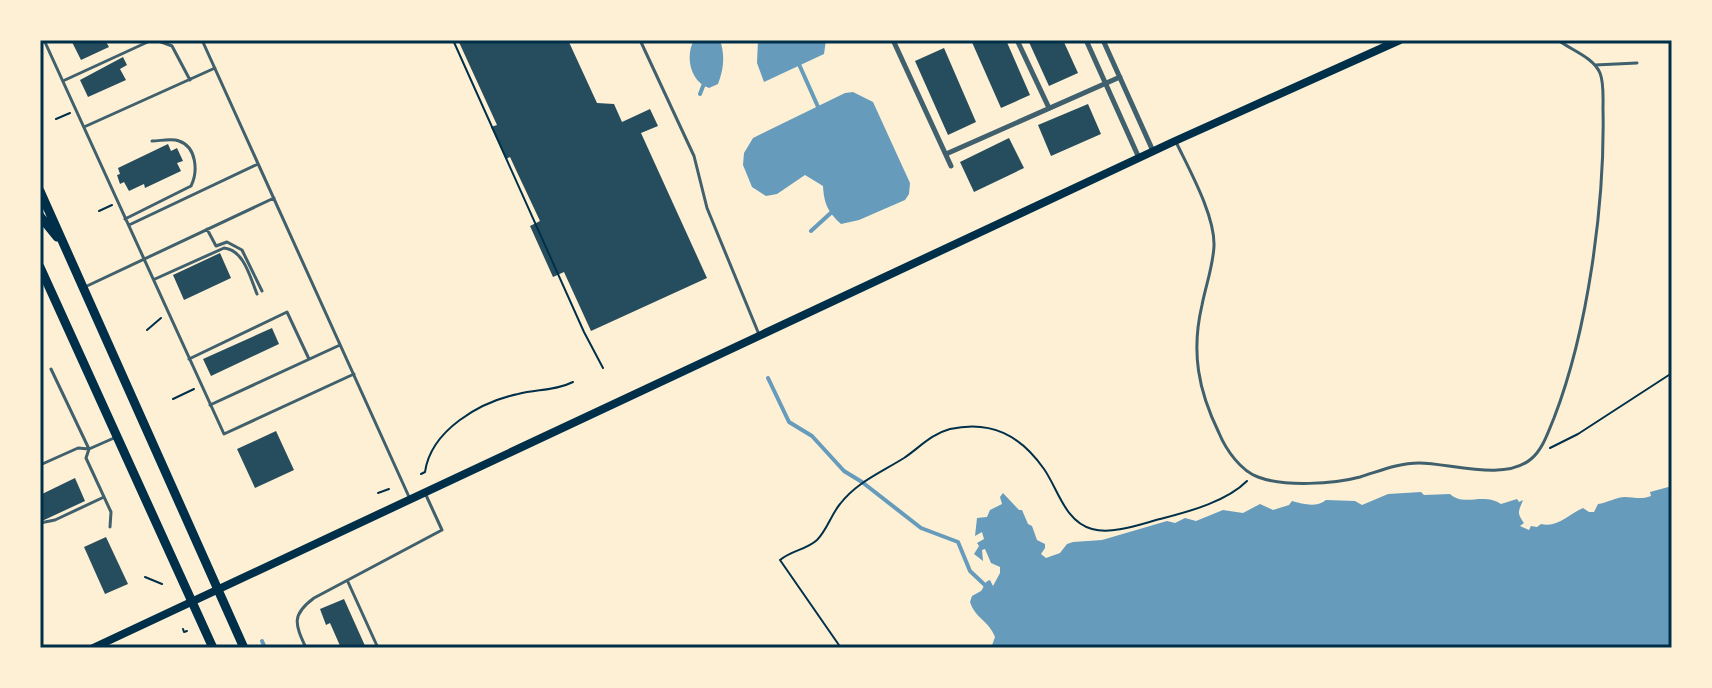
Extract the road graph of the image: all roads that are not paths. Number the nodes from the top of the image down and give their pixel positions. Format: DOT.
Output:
graph roads {
  1 [pos="44,40"];
  2 [pos="154,40"];
  3 [pos="202,40"];
  4 [pos="640,40"];
  5 [pos="894,40"];
  6 [pos="1017,40"];
  7 [pos="1086,40"];
  8 [pos="1103,40"];
  9 [pos="1400,40"];
  10 [pos="1558,40"];
  11 [pos="1375,45"];
  12 [pos="1637,63"];
  13 [pos="1595,65"];
  14 [pos="215,68"];
  15 [pos="1120,77"];
  16 [pos="190,80"];
  17 [pos="64,81"];
  18 [pos="1106,83"];
  19 [pos="1049,108"];
  20 [pos="84,127"];
  21 [pos="152,141"];
  22 [pos="1175,141"];
  23 [pos="1154,152"];
  24 [pos="946,154"];
  25 [pos="1139,158"];
  26 [pos="258,164"];
  27 [pos="951,166"];
  28 [pos="40,191"];
  29 [pos="274,198"];
  30 [pos="40,216"];
  31 [pos="125,219"];
  32 [pos="129,225"];
  33 [pos="207,229"];
  34 [pos="64,246"];
  35 [pos="144,259"];
  36 [pos="40,267"];
  37 [pos="153,280"];
  38 [pos="83,288"];
  39 [pos="760,336"];
  40 [pos="340,345"];
  41 [pos="189,359"];
  42 [pos="309,359"];
  43 [pos="51,369"];
  44 [pos="354,374"];
  45 [pos="210,405"];
  46 [pos="117,437"];
  47 [pos="89,449"];
  48 [pos="40,465"];
  49 [pos="425,493"];
  50 [pos="104,497"];
  51 [pos="410,500"];
  52 [pos="40,523"];
  53 [pos="110,527"];
  54 [pos="348,582"];
  55 [pos="218,590"];
  56 [pos="193,604"];
  57 [pos="93,648"];
  58 [pos="213,648"];
  59 [pos="244,648"];
  60 [pos="306,648"];
  61 [pos="378,648"];
  1 -- 17 [label="lane"];
  2 -- 16 [label="lane"];
  2 -- 17 [label="lane"];
  3 -- 14 [label="lane"];
  4 -- 39 [label="lane"];
  5 -- 24 [label="street"];
  6 -- 19 [label="street"];
  7 -- 18 [label="street"];
  8 -- 15 [label="street"];
  9 -- 11 [label="main road"];
  10 -- 13 [label="lane"];
  11 -- 22 [label="main road"];
  12 -- 13 [label="lane"];
  13 -- 22 [label="lane"];
  14 -- 16 [label="lane"];
  14 -- 26 [label="lane"];
  15 -- 18 [label="street"];
  15 -- 23 [label="street"];
  16 -- 20 [label="lane"];
  17 -- 20 [label="lane"];
  18 -- 19 [label="street"];
  18 -- 25 [label="street"];
  19 -- 24 [label="street"];
  20 -- 31 [label="lane"];
  21 -- 31 [label="lane"];
  22 -- 23 [label="main road"];
  23 -- 25 [label="main road"];
  24 -- 27 [label="street"];
  25 -- 39 [label="main road"];
  26 -- 29 [label="lane"];
  26 -- 32 [label="lane"];
  28 -- 34 [label="main road"];
  29 -- 33 [label="lane"];
  29 -- 40 [label="lane"];
  30 -- 34 [label="main road"];
  31 -- 32 [label="lane"];
  32 -- 35 [label="lane"];
  33 -- 35 [label="lane"];
  33 -- 37 [label="lane"];
  34 -- 38 [label="main road"];
  35 -- 37 [label="lane"];
  35 -- 38 [label="lane"];
  36 -- 46 [label="main road"];
  37 -- 41 [label="lane"];
  38 -- 55 [label="main road"];
  39 -- 49 [label="main road"];
  40 -- 42 [label="lane"];
  40 -- 44 [label="lane"];
  41 -- 42 [label="lane"];
  41 -- 45 [label="lane"];
  42 -- 45 [label="lane"];
  43 -- 47 [label="lane"];
  44 -- 45 [label="lane"];
  44 -- 51 [label="lane"];
  46 -- 47 [label="lane"];
  46 -- 56 [label="main road"];
  47 -- 48 [label="lane"];
  47 -- 50 [label="lane"];
  49 -- 51 [label="main road"];
  49 -- 54 [label="lane"];
  50 -- 52 [label="lane"];
  50 -- 53 [label="lane"];
  51 -- 55 [label="main road"];
  54 -- 60 [label="lane"];
  54 -- 61 [label="lane"];
  55 -- 56 [label="main road"];
  55 -- 59 [label="main road"];
  56 -- 57 [label="main road"];
  56 -- 58 [label="main road"];
}
